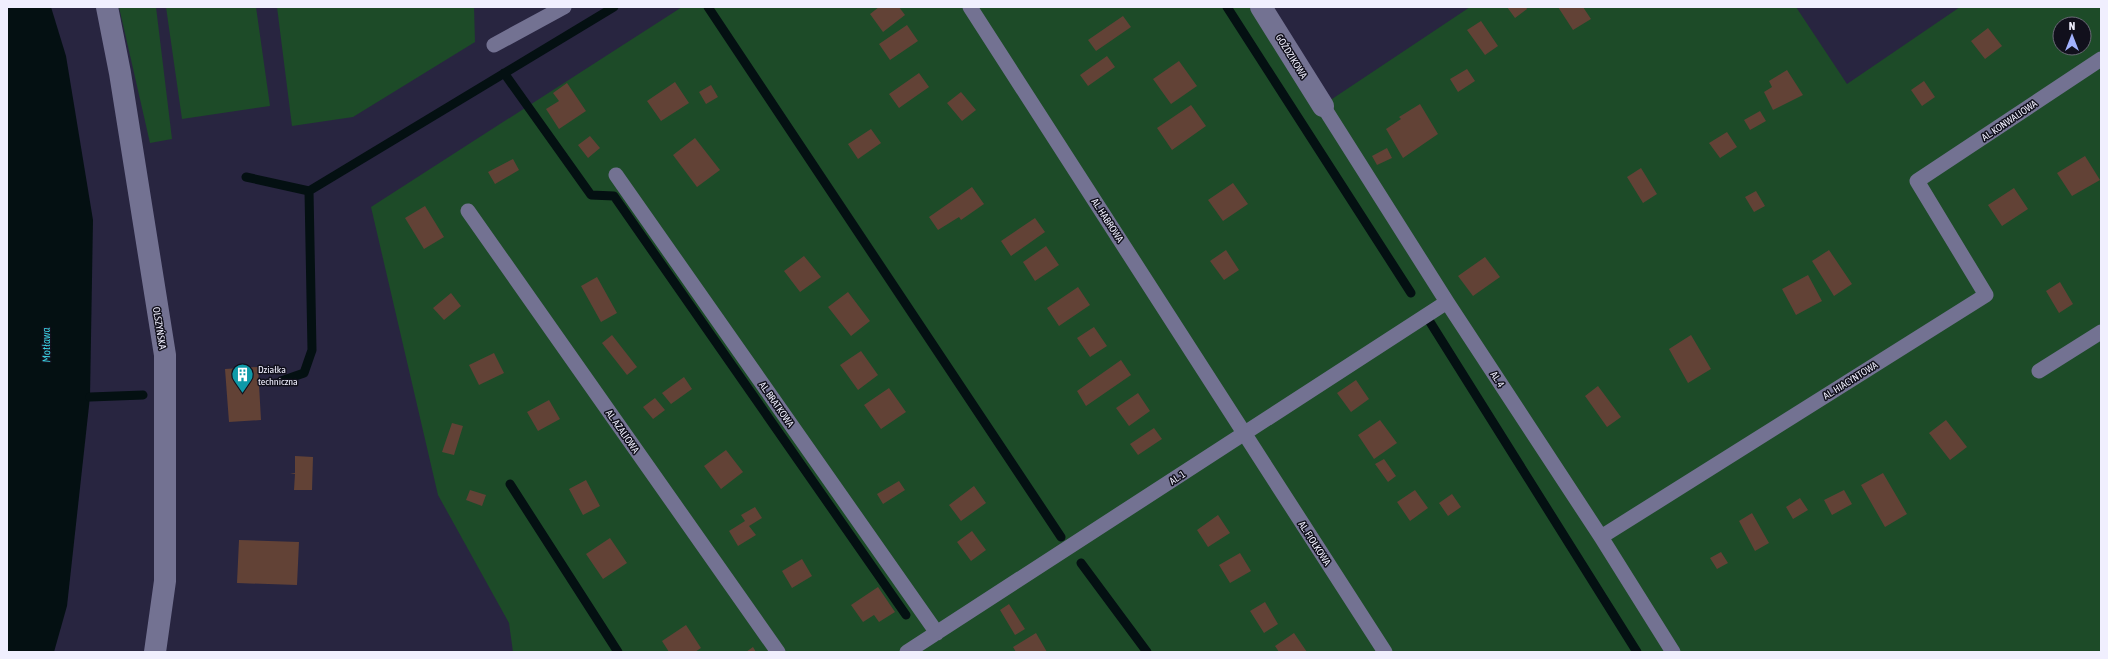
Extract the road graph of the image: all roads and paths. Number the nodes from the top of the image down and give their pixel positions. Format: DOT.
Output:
graph roads {
  1 [pos="107,7"];
  2 [pos="564,7"];
  3 [pos="970,7"];
  4 [pos="1261,7"];
  5 [pos="494,45"];
  6 [pos="2101,59"];
  7 [pos="1323,106"];
  8 [pos="616,175"];
  9 [pos="1917,181"];
  10 [pos="468,211"];
  11 [pos="1447,302"];
  12 [pos="2101,332"];
  13 [pos="2039,372"];
  14 [pos="1245,433"];
  15 [pos="1601,536"];
  16 [pos="937,633"];
  17 [pos="156,652"];
  18 [pos="778,652"];
  19 [pos="908,652"];
  20 [pos="1384,652"];
  21 [pos="1673,652"];
  1 -- 17 [label="street, OLSZYŃSKA"];
  2 -- 5 [label="lane"];
  3 -- 14 [label="lane, AL. HABROWA"];
  4 -- 7 [label="street, GOŹDZIKOWA"];
  6 -- 9 [label="lane, AL. KONWALIOWA"];
  7 -- 11 [label="lane, AL. 4"];
  8 -- 16 [label="lane, AL. BRATKOWA"];
  9 -- 15 [label="lane, AL. HIACYNTOWA"];
  10 -- 18 [label="lane, AL. AZALIOWA"];
  11 -- 14 [label="lane, AL. 1"];
  11 -- 15 [label="lane, AL. 4"];
  12 -- 13 [label="lane"];
  14 -- 16 [label="lane, AL. 1"];
  14 -- 20 [label="lane, AL. FIOŁKOWA"];
  15 -- 21 [label="lane, AL. 4"];
  16 -- 19 [label="lane, AL. 1"];
}
